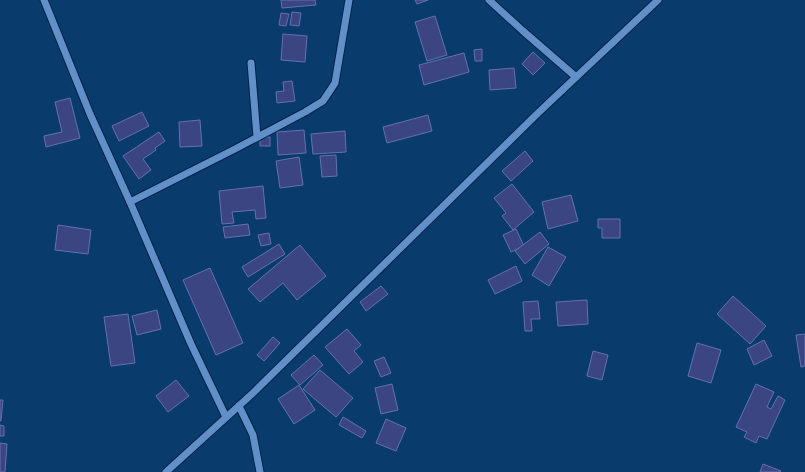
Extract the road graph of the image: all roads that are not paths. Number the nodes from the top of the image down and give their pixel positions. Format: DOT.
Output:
graph roads {
  1 [pos="44,0"];
  2 [pos="349,0"];
  3 [pos="489,0"];
  4 [pos="658,0"];
  5 [pos="251,63"];
  6 [pos="576,77"];
  7 [pos="256,137"];
  8 [pos="130,202"];
  9 [pos="239,406"];
  10 [pos="226,417"];
  11 [pos="166,472"];
  12 [pos="260,472"];
  1 -- 8 [label="street"];
  2 -- 7 [label="street"];
  3 -- 6 [label="street"];
  4 -- 6 [label="street"];
  5 -- 7 [label="street"];
  6 -- 9 [label="street"];
  7 -- 8 [label="street"];
  8 -- 10 [label="street"];
  9 -- 10 [label="street"];
  9 -- 12 [label="street"];
  10 -- 11 [label="street"];
}
